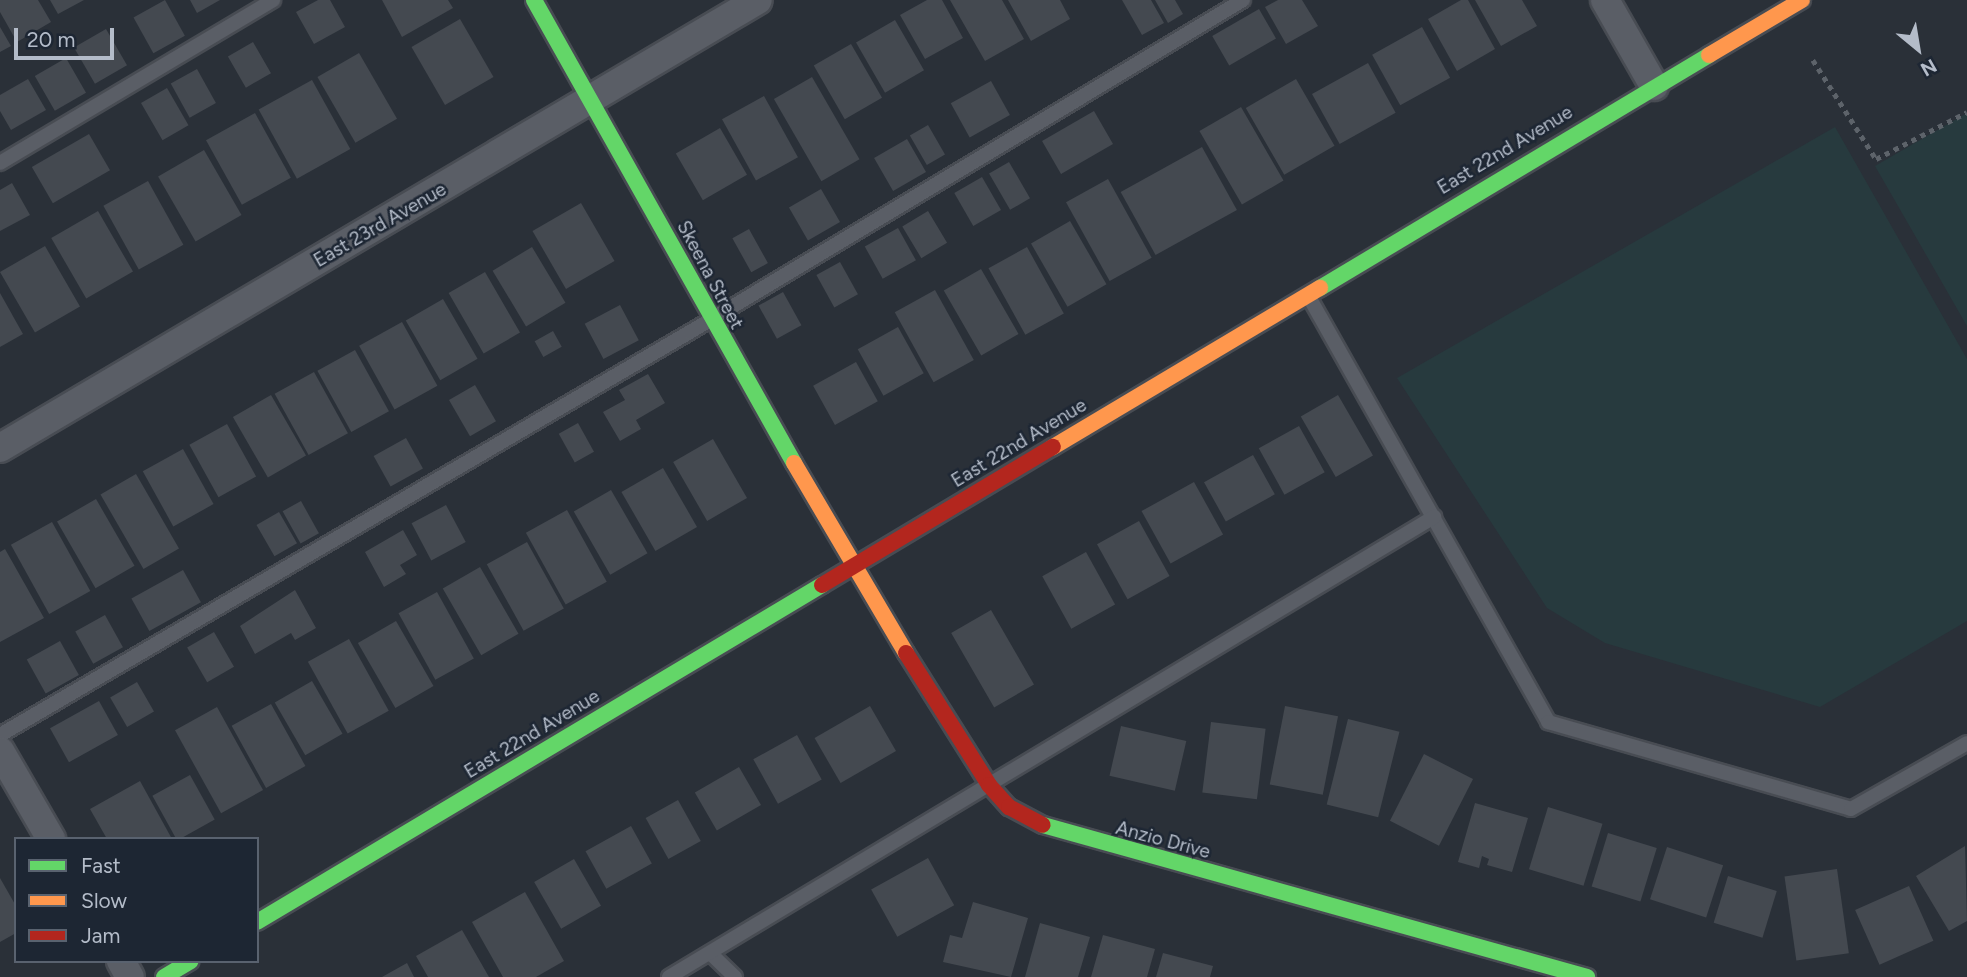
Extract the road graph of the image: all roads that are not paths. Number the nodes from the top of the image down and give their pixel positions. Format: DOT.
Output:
graph roads {
  1 [pos="273,0"];
  2 [pos="534,0"];
  3 [pos="758,0"];
  4 [pos="1243,0"];
  5 [pos="1605,0"];
  6 [pos="1802,0"];
  7 [pos="1654,86"];
  8 [pos="592,100"];
  9 [pos="0,163"];
  10 [pos="1306,293"];
  11 [pos="709,320"];
  12 [pos="0,448"];
  13 [pos="1434,517"];
  14 [pos="856,565"];
  15 [pos="0,735"];
  16 [pos="1967,743"];
  17 [pos="2,760"];
  18 [pos="989,785"];
  19 [pos="50,837"];
  20 [pos="259,921"];
  21 [pos="710,953"];
  22 [pos="188,963"];
  23 [pos="164,977"];
  24 [pos="669,977"];
  25 [pos="735,977"];
  26 [pos="1587,977"];
  1 -- 9 [label="lane"];
  2 -- 8 [label="street, Skeena Street"];
  3 -- 8 [label="street, East 23rd Avenue"];
  4 -- 11 [label="lane"];
  5 -- 7 [label="street"];
  6 -- 7 [label="street, East 22nd Avenue"];
  7 -- 10 [label="street, East 22nd Avenue"];
  8 -- 11 [label="street, Skeena Street"];
  8 -- 12 [label="street, East 23rd Avenue"];
  10 -- 13 [label="lane"];
  10 -- 14 [label="street, East 22nd Avenue"];
  11 -- 14 [label="street, Skeena Street"];
  11 -- 15 [label="lane"];
  13 -- 16 [label="lane"];
  13 -- 18 [label="lane"];
  14 -- 18 [label="street, Anzio Drive"];
  14 -- 20 [label="street, East 22nd Avenue"];
  17 -- 19 [label="street"];
  18 -- 21 [label="lane"];
  18 -- 26 [label="street, Anzio Drive"];
  21 -- 24 [label="lane"];
  21 -- 25 [label="lane"];
  22 -- 23 [label="street"];
}
